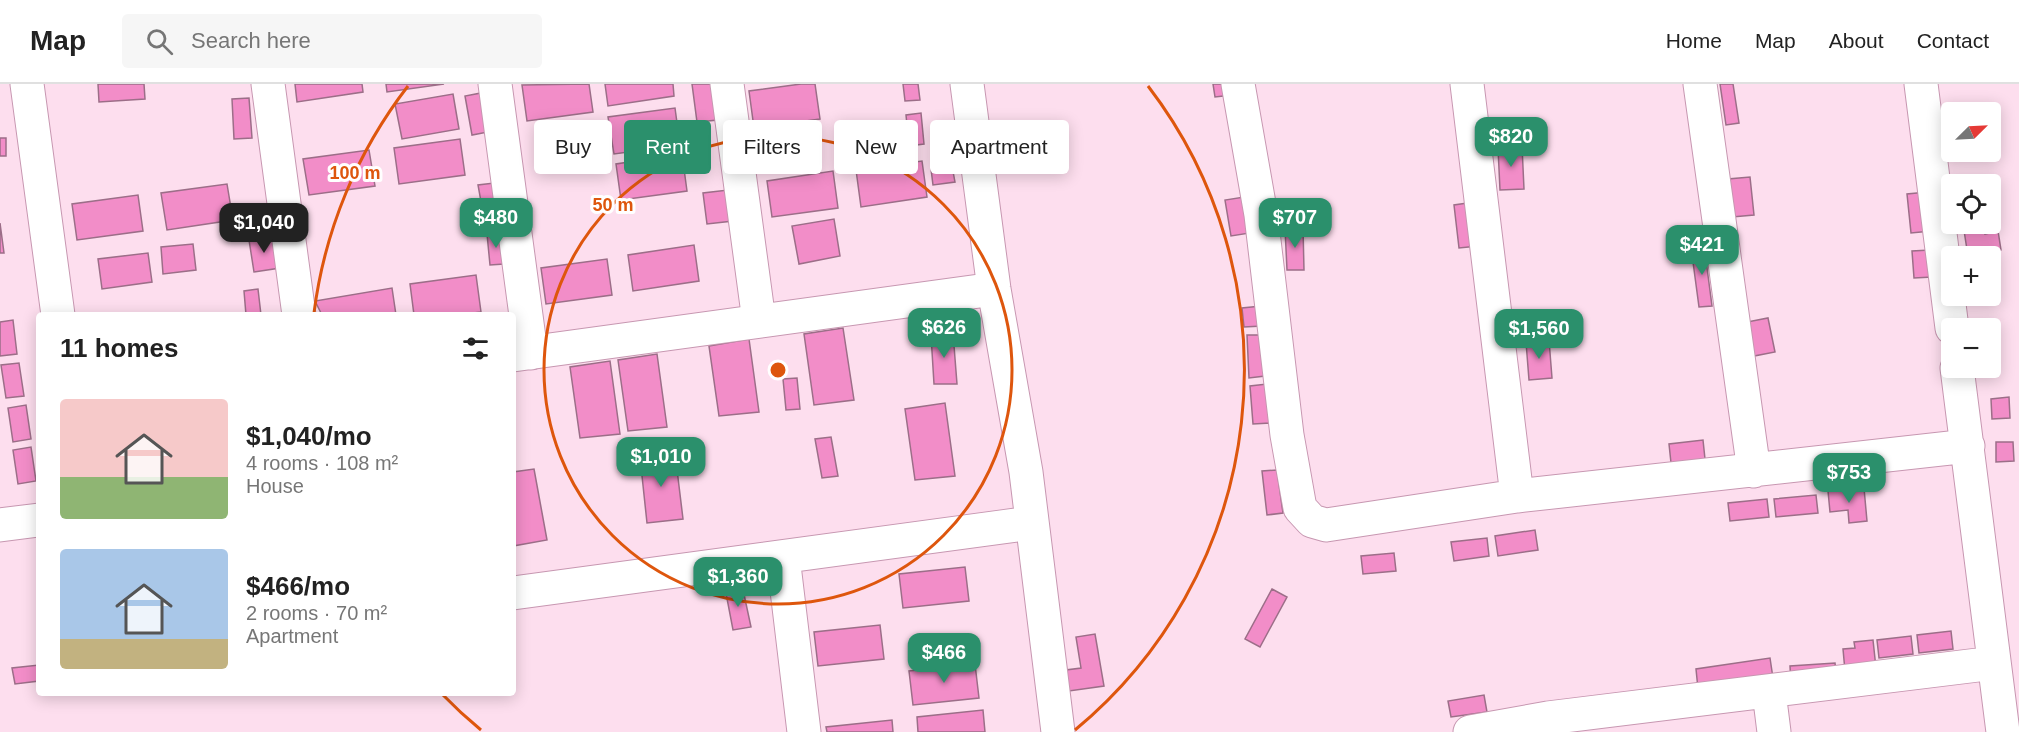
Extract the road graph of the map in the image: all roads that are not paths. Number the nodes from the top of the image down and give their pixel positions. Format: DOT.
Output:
graph roads {
  1 [pos="27,84"];
  2 [pos="268,84"];
  3 [pos="495,84"];
  4 [pos="727,84"];
  5 [pos="967,84"];
  6 [pos="1238,84"];
  7 [pos="1467,84"];
  8 [pos="1700,84"];
  9 [pos="1921,84"];
  10 [pos="994,289"];
  11 [pos="58,312"];
  12 [pos="299,312"];
  13 [pos="1951,318"];
  14 [pos="759,321"];
  15 [pos="522,354"];
  16 [pos="1959,378"];
  17 [pos="1968,446"];
  18 [pos="1754,471"];
  19 [pos="1517,496"];
  20 [pos="36,520"];
  21 [pos="1031,523"];
  22 [pos="0,525"];
  23 [pos="783,556"];
  24 [pos="516,593"];
  25 [pos="1994,663"];
  26 [pos="1769,692"];
  27 [pos="1549,725"];
  28 [pos="804,732"];
  29 [pos="1058,732"];
  30 [pos="1470,732"];
  31 [pos="1774,732"];
  32 [pos="2003,732"];
  1 -- 11 [label="street"];
  2 -- 12 [label="street"];
  3 -- 15 [label="street"];
  4 -- 14 [label="street"];
  5 -- 10 [label="street"];
  6 -- 19 [label="street"];
  7 -- 19 [label="street"];
  8 -- 18 [label="street"];
  9 -- 13 [label="street"];
  10 -- 14 [label="street"];
  10 -- 21 [label="street"];
  14 -- 15 [label="street"];
  16 -- 17 [label="street"];
  17 -- 18 [label="street"];
  17 -- 25 [label="street"];
  18 -- 19 [label="street"];
  20 -- 22 [label="street"];
  21 -- 23 [label="street"];
  21 -- 29 [label="street"];
  23 -- 24 [label="street"];
  23 -- 28 [label="street"];
  25 -- 26 [label="street"];
  25 -- 32 [label="street"];
  26 -- 27 [label="street"];
  26 -- 31 [label="street"];
  27 -- 30 [label="street"];
}
